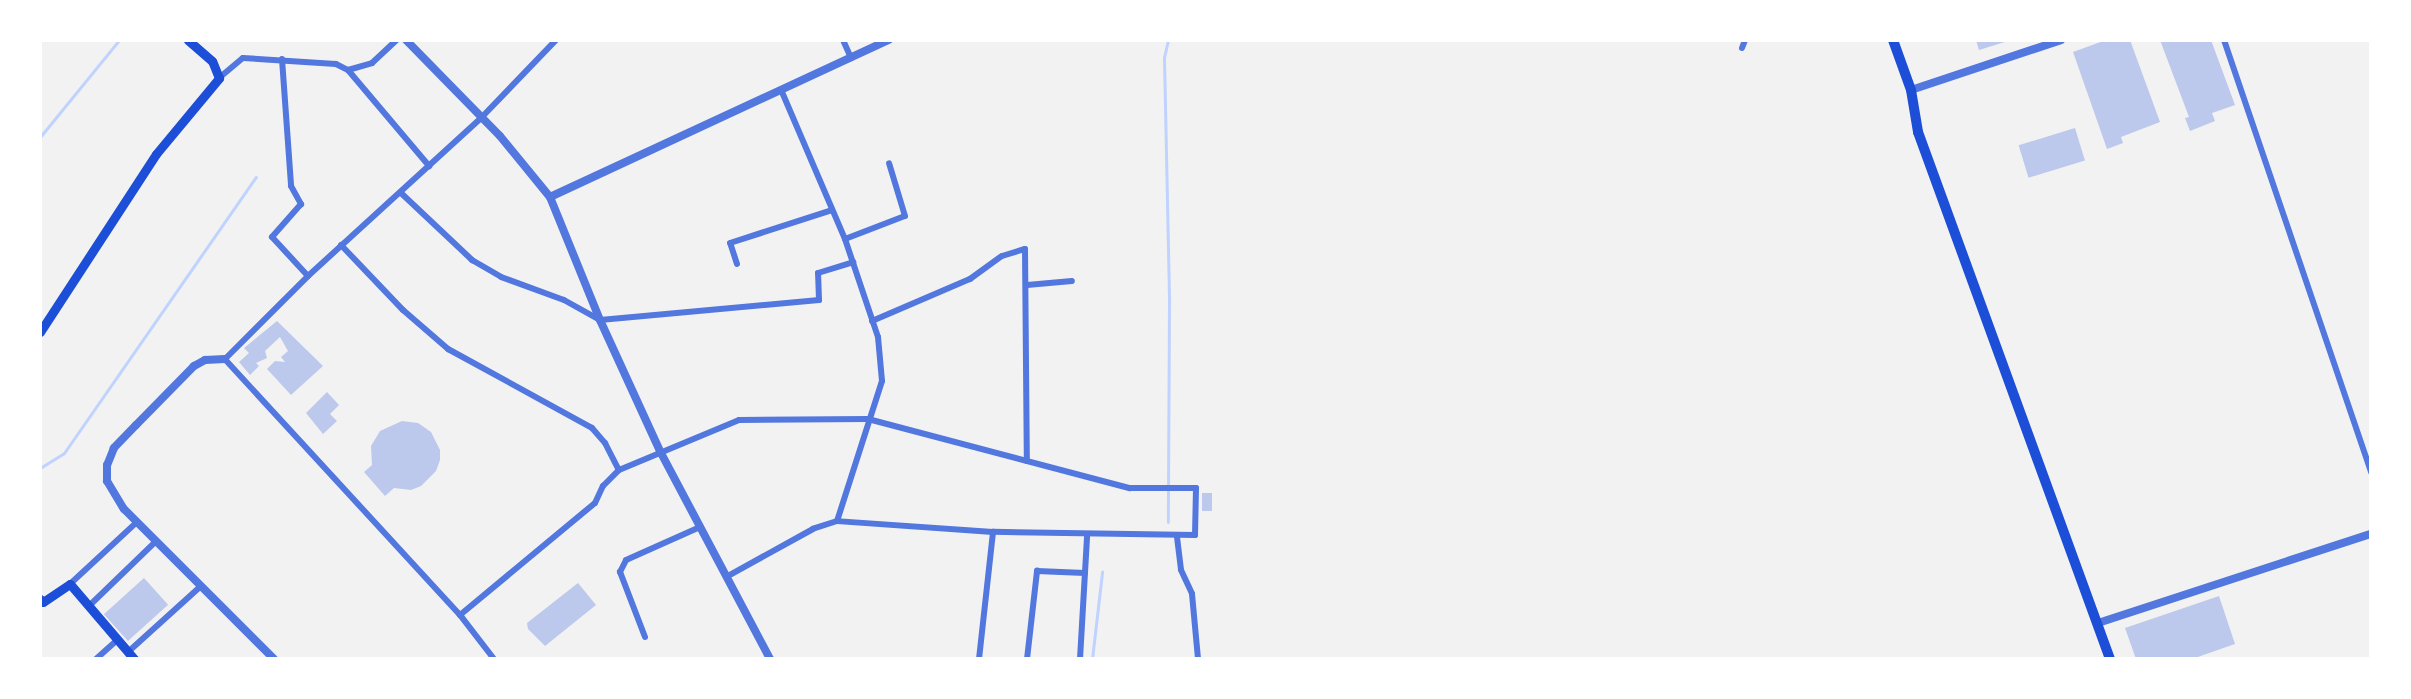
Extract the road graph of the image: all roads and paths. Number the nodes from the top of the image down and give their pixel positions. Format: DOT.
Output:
graph roads {
  1 [pos="188,40"];
  2 [pos="397,40"];
  3 [pos="406,40"];
  4 [pos="556,40"];
  5 [pos="843,40"];
  6 [pos="889,40"];
  7 [pos="1745,40"];
  8 [pos="1893,40"];
  9 [pos="2061,40"];
  10 [pos="2224,40"];
  11 [pos="1742,48"];
  12 [pos="851,58"];
  13 [pos="282,59"];
  14 [pos="348,70"];
  15 [pos="219,78"];
  16 [pos="1911,90"];
  17 [pos="782,92"];
  18 [pos="481,118"];
  19 [pos="889,163"];
  20 [pos="429,166"];
  21 [pos="401,193"];
  22 [pos="550,197"];
  23 [pos="832,210"];
  24 [pos="845,239"];
  25 [pos="341,245"];
  26 [pos="853,262"];
  27 [pos="737,264"];
  28 [pos="308,276"];
  29 [pos="1072,281"];
  30 [pos="1027,285"];
  31 [pos="600,320"];
  32 [pos="872,321"];
  33 [pos="40,332"];
  34 [pos="225,359"];
  35 [pos="868,419"];
  36 [pos="661,453"];
  37 [pos="1027,461"];
  38 [pos="619,470"];
  39 [pos="2371,473"];
  40 [pos="837,521"];
  41 [pos="137,522"];
  42 [pos="700,527"];
  43 [pos="993,532"];
  44 [pos="2371,534"];
  45 [pos="1087,536"];
  46 [pos="1177,537"];
  47 [pos="156,541"];
  48 [pos="1085,573"];
  49 [pos="726,577"];
  50 [pos="70,584"];
  51 [pos="201,586"];
  52 [pos="40,599"];
  53 [pos="89,606"];
  54 [pos="460,615"];
  55 [pos="2098,623"];
  56 [pos="645,637"];
  57 [pos="118,639"];
  58 [pos="131,655"];
  59 [pos="96,659"];
  60 [pos="274,659"];
  61 [pos="494,659"];
  62 [pos="770,659"];
  63 [pos="979,659"];
  64 [pos="1027,659"];
  65 [pos="1080,659"];
  66 [pos="1198,659"];
  67 [pos="2110,659"];
  1 -- 15 [label="main road"];
  2 -- 14 [label="street"];
  3 -- 18 [label="street"];
  4 -- 18 [label="street"];
  5 -- 12 [label="street"];
  6 -- 12 [label="street"];
  7 -- 11 [label="street"];
  8 -- 16 [label="highway"];
  9 -- 16 [label="street"];
  10 -- 39 [label="street"];
  12 -- 17 [label="street"];
  13 -- 14 [label="street"];
  13 -- 15 [label="street"];
  13 -- 28 [label="street"];
  14 -- 20 [label="street"];
  15 -- 33 [label="main road"];
  16 -- 55 [label="highway"];
  17 -- 22 [label="street"];
  17 -- 23 [label="street"];
  18 -- 20 [label="street"];
  18 -- 22 [label="street"];
  19 -- 24 [label="street"];
  20 -- 21 [label="street"];
  21 -- 25 [label="street"];
  21 -- 31 [label="street"];
  22 -- 31 [label="street"];
  23 -- 24 [label="street"];
  23 -- 27 [label="street"];
  24 -- 26 [label="street"];
  25 -- 28 [label="street"];
  25 -- 38 [label="street"];
  26 -- 31 [label="street"];
  26 -- 32 [label="street"];
  28 -- 34 [label="street"];
  29 -- 30 [label="street"];
  30 -- 32 [label="street"];
  30 -- 37 [label="street"];
  31 -- 36 [label="street"];
  32 -- 35 [label="street"];
  34 -- 41 [label="street"];
  34 -- 54 [label="street"];
  35 -- 36 [label="street"];
  35 -- 37 [label="street"];
  35 -- 40 [label="street"];
  36 -- 38 [label="street"];
  36 -- 42 [label="street"];
  37 -- 46 [label="street"];
  38 -- 54 [label="street"];
  40 -- 43 [label="street"];
  40 -- 49 [label="street"];
  41 -- 47 [label="street"];
  41 -- 50 [label="street"];
  42 -- 49 [label="street"];
  42 -- 56 [label="street"];
  43 -- 45 [label="street"];
  43 -- 63 [label="street"];
  44 -- 55 [label="street"];
  45 -- 46 [label="street"];
  45 -- 48 [label="street"];
  46 -- 66 [label="street"];
  47 -- 51 [label="street"];
  47 -- 53 [label="street"];
  48 -- 64 [label="street"];
  48 -- 65 [label="street"];
  49 -- 62 [label="street"];
  50 -- 52 [label="main road"];
  50 -- 53 [label="main road"];
  51 -- 58 [label="street"];
  51 -- 60 [label="street"];
  53 -- 57 [label="main road"];
  54 -- 61 [label="street"];
  55 -- 67 [label="highway"];
  57 -- 58 [label="main road"];
  57 -- 59 [label="street"];
}
